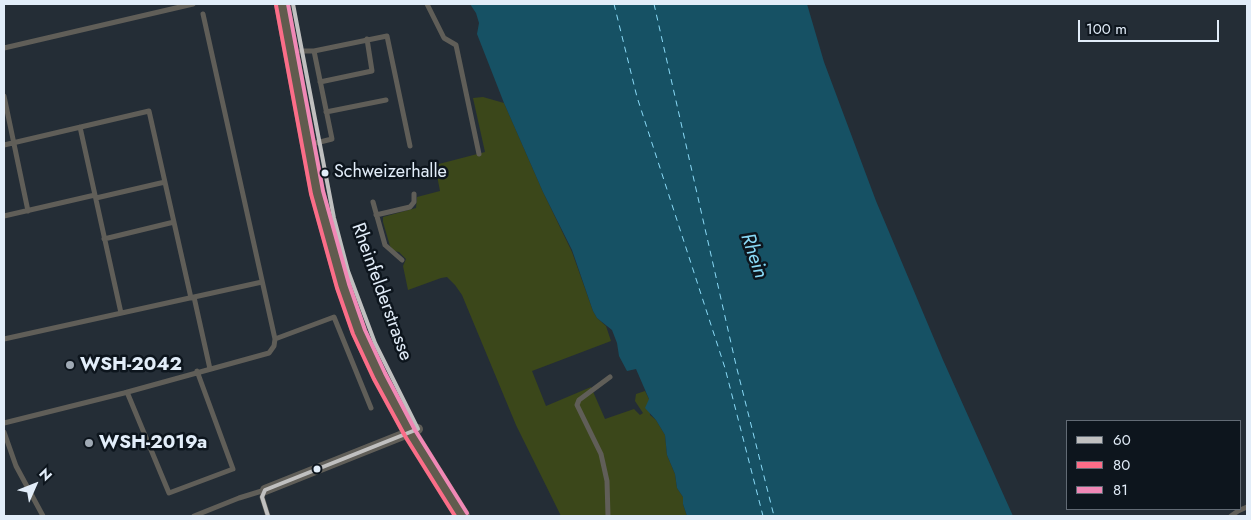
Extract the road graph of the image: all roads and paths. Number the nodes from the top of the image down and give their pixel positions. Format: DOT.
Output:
graph roads {
  1 [pos="193,4"];
  2 [pos="282,4"];
  3 [pos="293,4"];
  4 [pos="427,4"];
  5 [pos="203,14"];
  6 [pos="367,39"];
  7 [pos="4,48"];
  8 [pos="308,51"];
  9 [pos="320,82"];
  10 [pos="4,96"];
  11 [pos="386,100"];
  12 [pos="326,112"];
  13 [pos="80,127"];
  14 [pos="14,142"];
  15 [pos="314,144"];
  16 [pos="4,145"];
  17 [pos="410,146"];
  18 [pos="479,154"];
  19 [pos="165,182"];
  20 [pos="414,194"];
  21 [pos="95,197"];
  22 [pos="373,202"];
  23 [pos="28,211"];
  24 [pos="376,215"];
  25 [pos="4,216"];
  26 [pos="174,222"];
  27 [pos="104,239"];
  28 [pos="402,260"];
  29 [pos="262,282"];
  30 [pos="192,298"];
  31 [pos="121,313"];
  32 [pos="4,339"];
  33 [pos="275,339"];
  34 [pos="210,369"];
  35 [pos="197,372"];
  36 [pos="610,377"];
  37 [pos="127,392"];
  38 [pos="371,408"];
  39 [pos="4,423"];
  40 [pos="414,431"];
  41 [pos="4,432"];
  42 [pos="5,439"];
  43 [pos="265,490"];
  44 [pos="43,516"];
  45 [pos="194,516"];
  46 [pos="268,516"];
  47 [pos="462,516"];
  48 [pos="472,516"];
  49 [pos="608,516"];
  1 -- 7 [label="lane"];
  2 -- 15 [label="main road, Rheinfelderstrasse"];
  3 -- 8 [label="main road, Rheinfelderstrasse"];
  4 -- 18 [label="lane"];
  5 -- 29 [label="lane"];
  6 -- 8 [label="lane"];
  6 -- 9 [label="lane"];
  6 -- 17 [label="lane"];
  8 -- 9 [label="lane"];
  8 -- 15 [label="main road, Rheinfelderstrasse"];
  9 -- 12 [label="lane"];
  10 -- 14 [label="lane"];
  11 -- 12 [label="lane"];
  12 -- 15 [label="lane"];
  13 -- 14 [label="lane"];
  13 -- 19 [label="lane"];
  13 -- 21 [label="lane"];
  14 -- 16 [label="lane"];
  14 -- 23 [label="lane"];
  15 -- 40 [label="main road, Rheinfelderstrasse"];
  19 -- 21 [label="lane"];
  19 -- 26 [label="lane"];
  20 -- 24 [label="lane"];
  21 -- 23 [label="lane"];
  21 -- 27 [label="lane"];
  22 -- 24 [label="lane"];
  23 -- 25 [label="lane"];
  24 -- 28 [label="lane"];
  26 -- 27 [label="lane"];
  26 -- 30 [label="lane"];
  27 -- 31 [label="lane"];
  29 -- 30 [label="lane"];
  29 -- 33 [label="lane"];
  30 -- 31 [label="lane"];
  30 -- 34 [label="lane"];
  31 -- 32 [label="lane"];
  33 -- 34 [label="lane"];
  33 -- 38 [label="lane"];
  34 -- 35 [label="lane"];
  35 -- 37 [label="lane"];
  35 -- 37 [label="lane"];
  36 -- 49 [label="lane"];
  37 -- 39 [label="lane"];
  40 -- 43 [label="street"];
  40 -- 47 [label="main road, Rheinfelderstrasse"];
  40 -- 48 [label="main road, Rheinfelderstrasse"];
  41 -- 42 [label="lane"];
  42 -- 44 [label="lane"];
  43 -- 45 [label="lane"];
  43 -- 46 [label="lane"];
}
